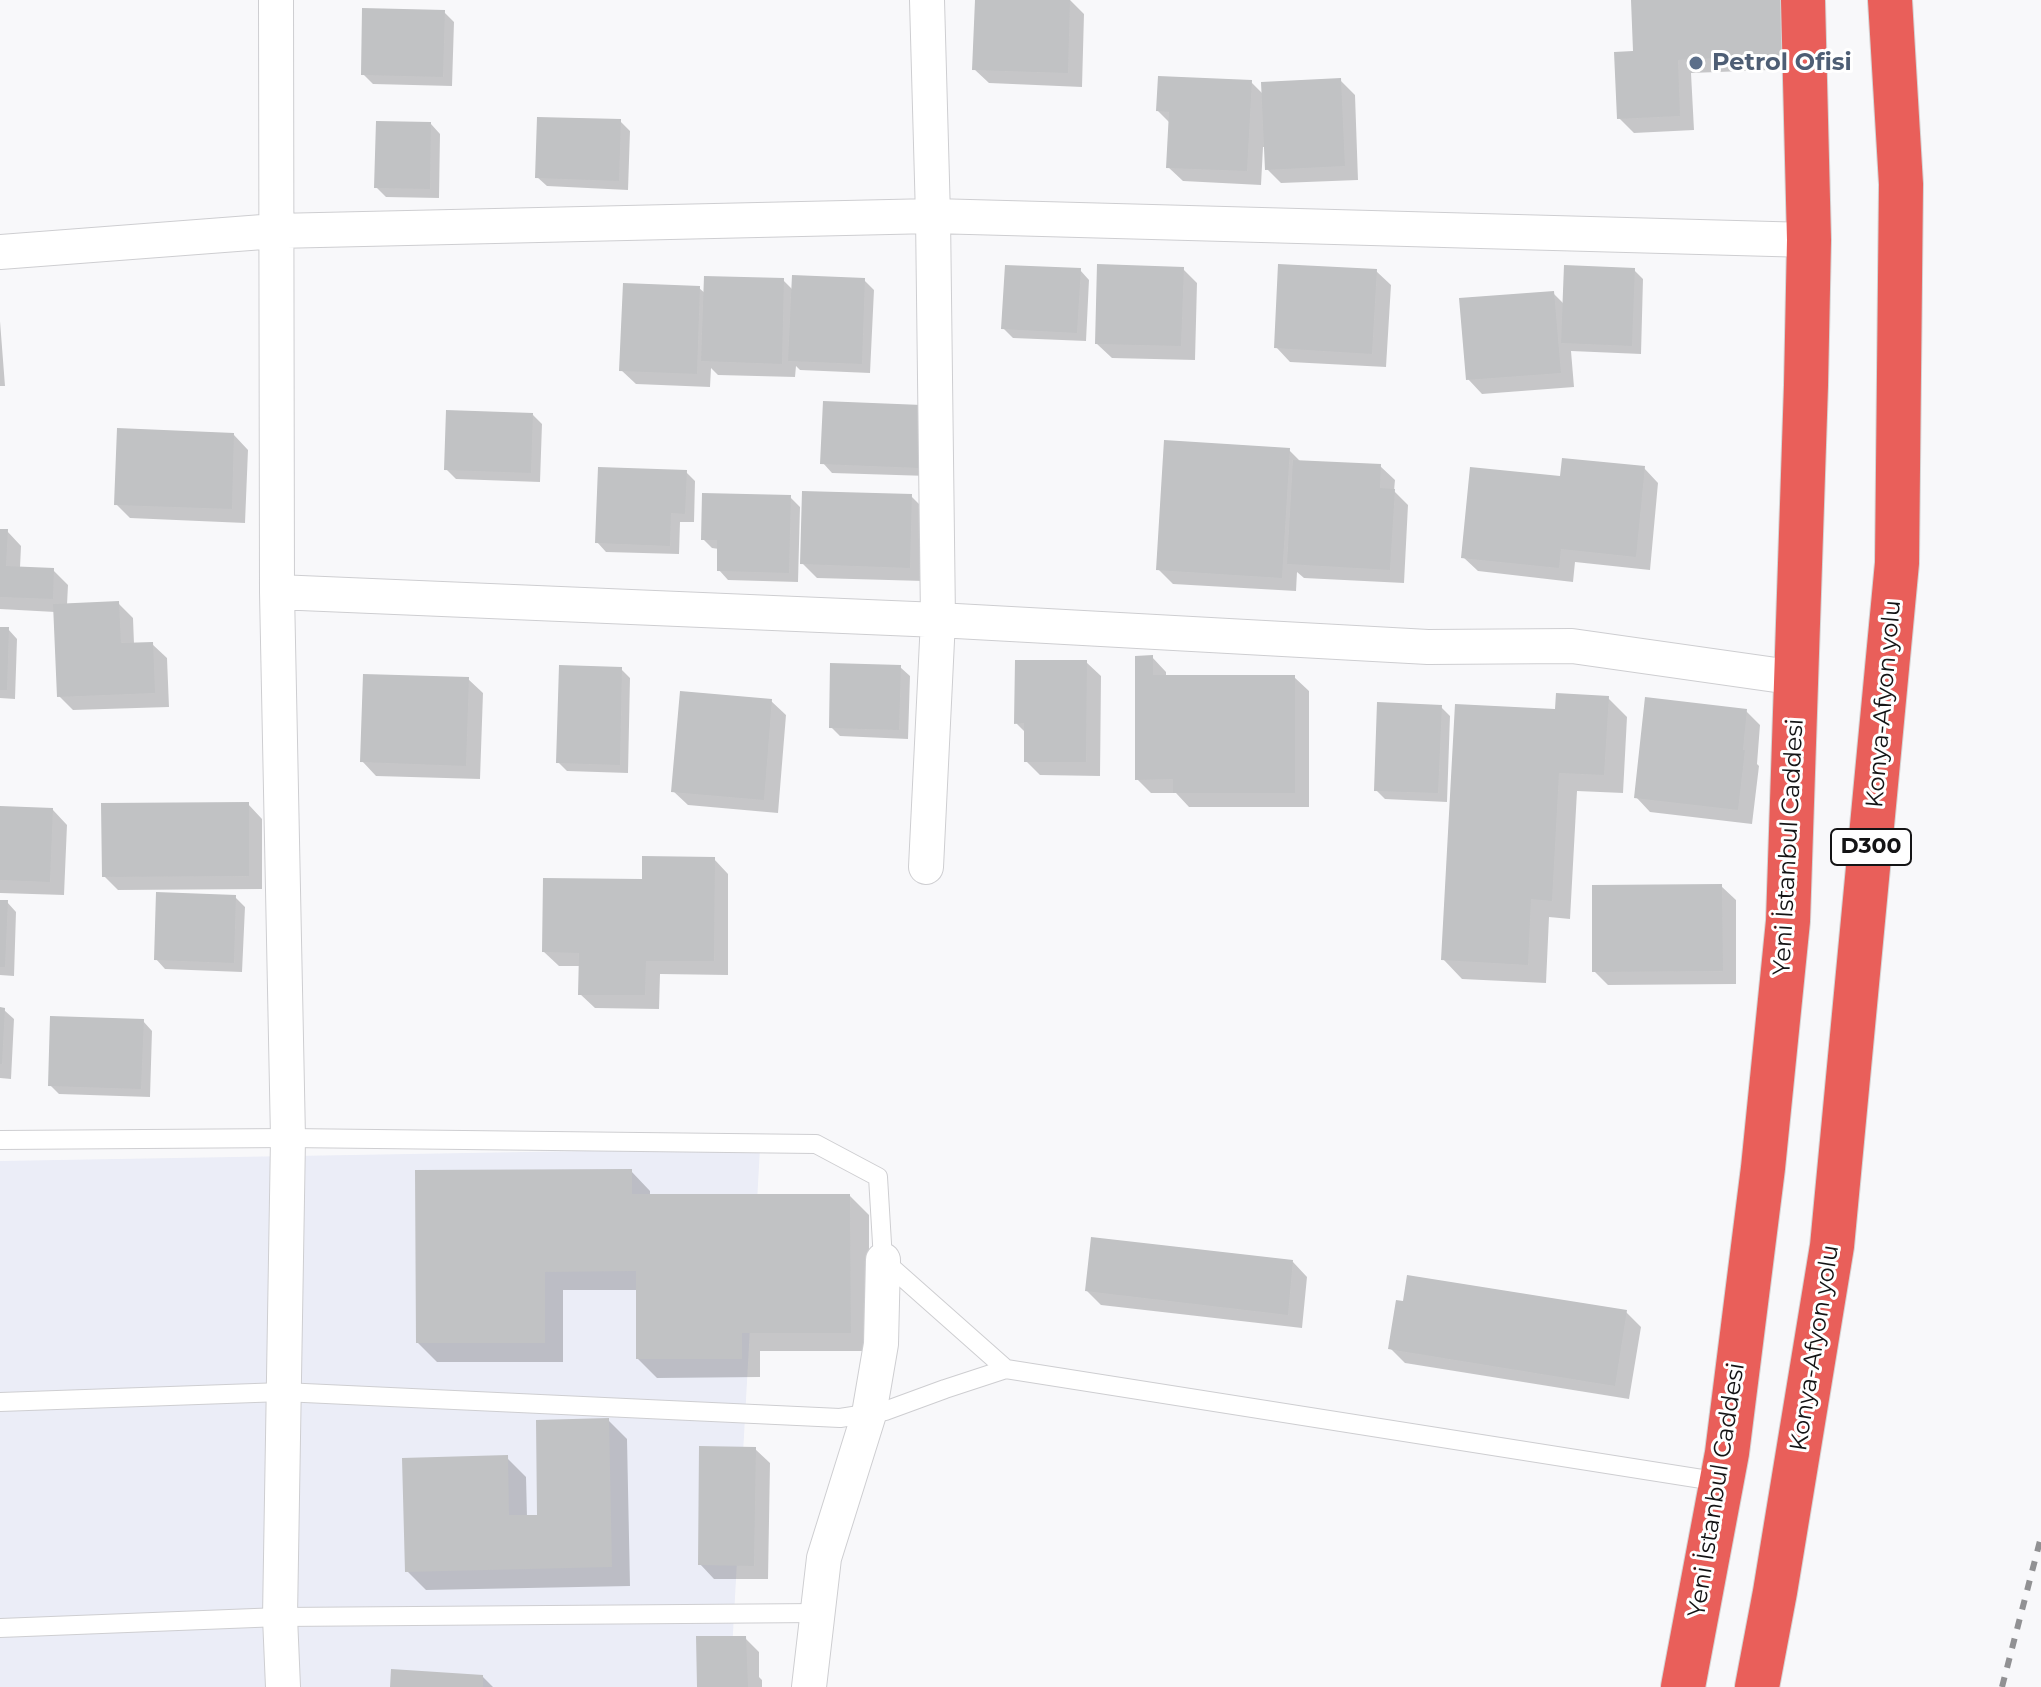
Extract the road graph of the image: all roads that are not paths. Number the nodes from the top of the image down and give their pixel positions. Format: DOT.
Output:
graph roads {
  1 [pos="276,0"];
  2 [pos="927,0"];
  3 [pos="1803,0"];
  4 [pos="1890,0"];
  5 [pos="933,216"];
  6 [pos="276,231"];
  7 [pos="1809,240"];
  8 [pos="0,252"];
  9 [pos="277,592"];
  10 [pos="938,620"];
  11 [pos="1797,678"];
  12 [pos="926,867"];
  13 [pos="288,1138"];
  14 [pos="0,1140"];
  15 [pos="883,1260"];
  16 [pos="1006,1369"];
  17 [pos="283,1392"];
  18 [pos="0,1402"];
  19 [pos="869,1414"];
  20 [pos="1721,1482"];
  21 [pos="819,1613"];
  22 [pos="280,1617"];
  23 [pos="0,1628"];
  24 [pos="283,1687"];
  25 [pos="809,1687"];
  26 [pos="1683,1687"];
  27 [pos="1757,1687"];
  1 -- 6 [label="street"];
  2 -- 5 [label="street"];
  3 -- 7 [label="highway, Yeni İstanbul Caddesi"];
  4 -- 27 [label="highway, Konya-Afyon yolu / D300"];
  5 -- 6 [label="street"];
  5 -- 7 [label="street"];
  5 -- 10 [label="street"];
  6 -- 8 [label="street"];
  6 -- 9 [label="street"];
  7 -- 11 [label="highway, Yeni İstanbul Caddesi"];
  9 -- 10 [label="street"];
  9 -- 13 [label="street"];
  10 -- 11 [label="street"];
  10 -- 12 [label="street"];
  11 -- 20 [label="highway, Yeni İstanbul Caddesi"];
  13 -- 14 [label="lane"];
  13 -- 15 [label="lane"];
  13 -- 17 [label="street"];
  15 -- 16 [label="lane"];
  15 -- 19 [label="street"];
  16 -- 19 [label="lane"];
  16 -- 20 [label="lane"];
  17 -- 18 [label="lane"];
  17 -- 19 [label="lane"];
  17 -- 22 [label="street"];
  19 -- 21 [label="street"];
  20 -- 26 [label="highway, Yeni İstanbul Caddesi"];
  21 -- 22 [label="lane"];
  21 -- 25 [label="street"];
  22 -- 23 [label="lane"];
  22 -- 24 [label="street"];
}
